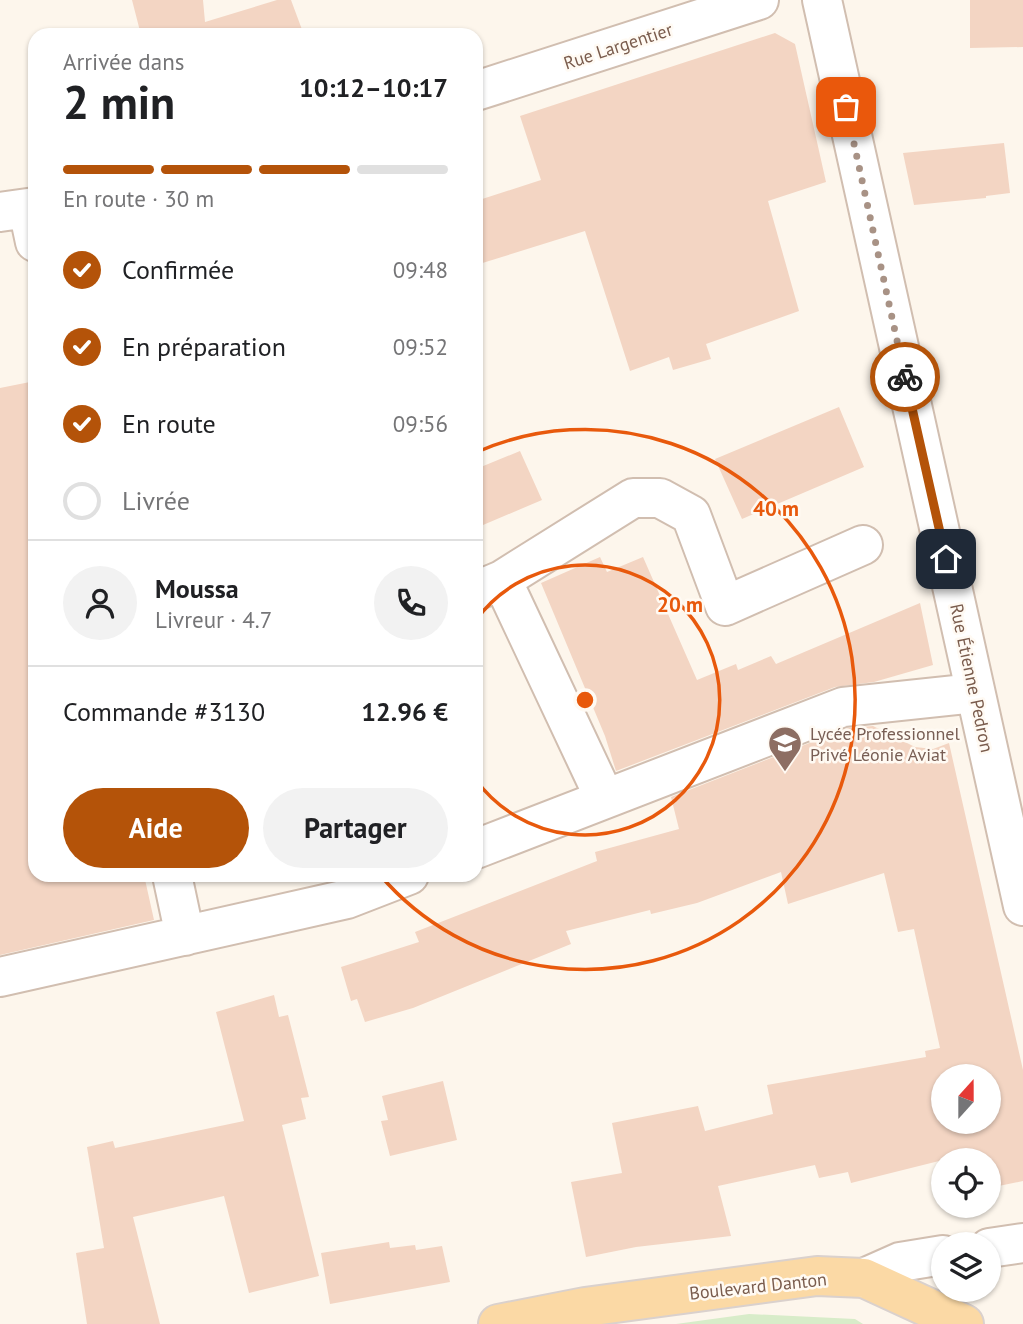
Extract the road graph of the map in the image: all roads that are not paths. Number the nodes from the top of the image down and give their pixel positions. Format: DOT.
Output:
graph roads {
  1 [pos="759,0"];
  2 [pos="822,0"];
  3 [pos="483,89"];
  4 [pos="863,545"];
  5 [pos="489,585"];
  6 [pos="975,692"];
  7 [pos="605,799"];
  8 [pos="483,846"];
  9 [pos="173,882"];
  10 [pos="373,882"];
  11 [pos="1023,906"];
  12 [pos="185,936"];
  13 [pos="0,977"];
  14 [pos="1023,1243"];
  15 [pos="1001,1246"];
  16 [pos="931,1257"];
  17 [pos="864,1278"];
  18 [pos="588,1315"];
  19 [pos="498,1324"];
  20 [pos="964,1324"];
  1 -- 3 [label="street, Rue Largentier"];
  2 -- 6 [label="street, Rue Étienne Pedron"];
  4 -- 5 [label="street"];
  5 -- 7 [label="street"];
  6 -- 7 [label="street"];
  6 -- 11 [label="street, Rue Étienne Pedron"];
  7 -- 8 [label="street"];
  9 -- 12 [label="street"];
  10 -- 12 [label="street"];
  12 -- 13 [label="street"];
  14 -- 15 [label="street"];
  16 -- 17 [label="street"];
  17 -- 18 [label="main road, Boulevard Danton"];
  17 -- 20 [label="main road, Boulevard Danton"];
  18 -- 19 [label="main road, Boulevard Danton"];
}
